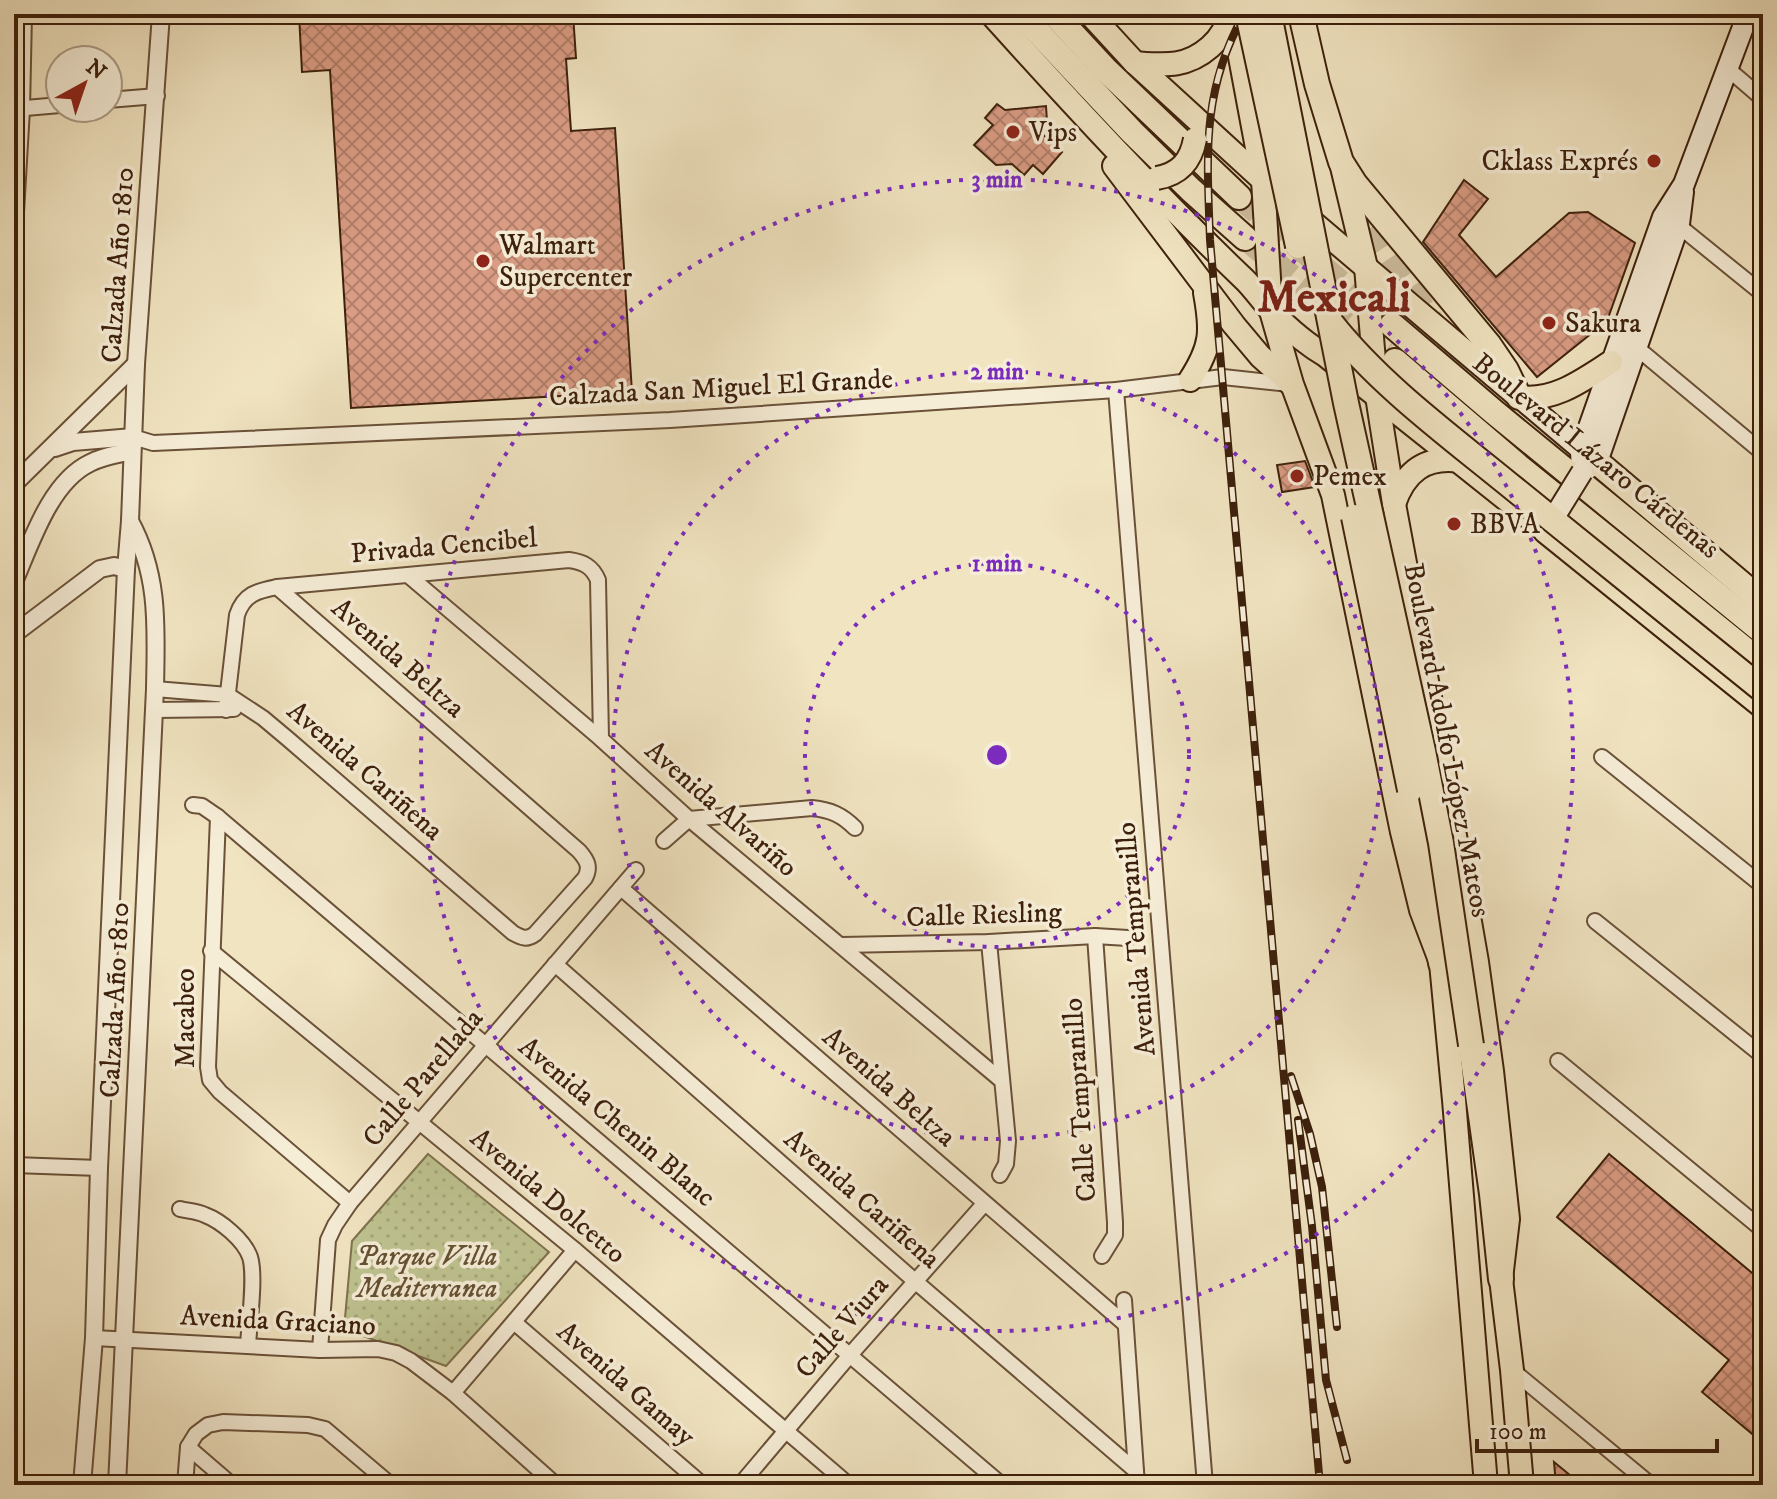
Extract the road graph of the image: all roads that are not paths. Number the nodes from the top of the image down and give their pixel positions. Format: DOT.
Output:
graph roads {
  1 [pos="24,14"];
  2 [pos="161,14"];
  3 [pos="991,14"];
  4 [pos="1021,14"];
  5 [pos="1054,14"];
  6 [pos="1090,14"];
  7 [pos="1230,14"];
  8 [pos="1248,14"];
  9 [pos="1269,14"];
  10 [pos="1301,14"];
  11 [pos="1748,14"];
  12 [pos="1135,63"];
  13 [pos="1728,69"];
  14 [pos="157,96"];
  15 [pos="124,99"];
  16 [pos="1763,99"];
  17 [pos="44,107"];
  18 [pos="18,109"];
  19 [pos="1082,115"];
  20 [pos="1191,115"];
  21 [pos="1341,162"];
  22 [pos="1148,176"];
  23 [pos="1263,180"];
  24 [pos="1239,197"];
  25 [pos="1671,220"];
  26 [pos="1317,226"];
  27 [pos="14,234"];
  28 [pos="1256,242"];
  29 [pos="14,247"];
  30 [pos="1366,267"];
  31 [pos="1204,288"];
  32 [pos="1307,292"];
  33 [pos="1763,294"];
  34 [pos="1271,311"];
  35 [pos="1381,319"];
  36 [pos="1629,341"];
  37 [pos="1325,355"];
  38 [pos="1395,361"];
  39 [pos="1611,362"];
  40 [pos="136,364"];
  41 [pos="1464,369"];
  42 [pos="1190,380"];
  43 [pos="1292,384"];
  44 [pos="1116,390"];
  45 [pos="1377,396"];
  46 [pos="1519,397"];
  47 [pos="1494,412"];
  48 [pos="132,444"];
  49 [pos="49,450"];
  50 [pos="1763,453"];
  51 [pos="1460,461"];
  52 [pos="1587,461"];
  53 [pos="14,484"];
  54 [pos="1394,504"];
  55 [pos="130,521"];
  56 [pos="1549,525"];
  57 [pos="126,569"];
  58 [pos="409,576"];
  59 [pos="14,582"];
  60 [pos="277,587"];
  61 [pos="1763,602"];
  62 [pos="1763,632"];
  63 [pos="14,634"];
  64 [pos="1763,664"];
  65 [pos="155,689"];
  66 [pos="1763,690"];
  67 [pos="227,703"];
  68 [pos="1763,706"];
  69 [pos="155,710"];
  70 [pos="601,739"];
  71 [pos="1602,757"];
  72 [pos="193,805"];
  73 [pos="218,817"];
  74 [pos="689,819"];
  75 [pos="855,828"];
  76 [pos="664,841"];
  77 [pos="636,870"];
  78 [pos="1763,886"];
  79 [pos="621,888"];
  80 [pos="1595,921"];
  81 [pos="1095,936"];
  82 [pos="521,938"];
  83 [pos="1128,938"];
  84 [pos="989,942"];
  85 [pos="842,945"];
  86 [pos="211,951"];
  87 [pos="1441,963"];
  88 [pos="555,964"];
  89 [pos="485,1044"];
  90 [pos="1763,1056"];
  91 [pos="1558,1061"];
  92 [pos="1001,1080"];
  93 [pos="420,1123"];
  94 [pos="14,1165"];
  95 [pos="99,1168"];
  96 [pos="1000,1175"];
  97 [pos="350,1203"];
  98 [pos="984,1204"];
  99 [pos="180,1209"];
  100 [pos="1763,1230"];
  101 [pos="575,1250"];
  102 [pos="1102,1256"];
  103 [pos="1501,1279"];
  104 [pos="916,1282"];
  105 [pos="1124,1300"];
  106 [pos="515,1323"];
  107 [pos="1125,1324"];
  108 [pos="94,1338"];
  109 [pos="124,1339"];
  110 [pos="248,1346"];
  111 [pos="320,1350"];
  112 [pos="850,1355"];
  113 [pos="1512,1370"];
  114 [pos="453,1393"];
  115 [pos="786,1431"];
  116 [pos="188,1447"];
  117 [pos="1136,1478"];
  118 [pos="82,1485"];
  119 [pos="117,1485"];
  120 [pos="185,1485"];
  121 [pos="232,1485"];
  122 [pos="391,1485"];
  123 [pos="556,1485"];
  124 [pos="703,1485"];
  125 [pos="740,1485"];
  126 [pos="849,1485"];
  127 [pos="1002,1485"];
  128 [pos="1205,1485"];
  129 [pos="1486,1485"];
  130 [pos="1522,1485"];
  131 [pos="1651,1485"];
  1 -- 18 [label="street"];
  2 -- 14 [label="street, Calzada Año 1810"];
  3 -- 19 [label="highway"];
  4 -- 28 [label="highway"];
  5 -- 24 [label="highway"];
  6 -- 12 [label="highway"];
  7 -- 12 [label="highway"];
  7 -- 23 [label="highway"];
  8 -- 32 [label="highway, Boulevard Adolfo López Mateos, bridge"];
  9 -- 103 [label="highway, Boulevard Adolfo López Mateos, bridge"];
  10 -- 21 [label="highway"];
  11 -- 13 [label="main road"];
  12 -- 20 [label="highway"];
  13 -- 16 [label="street"];
  13 -- 25 [label="main road"];
  14 -- 15 [label="street"];
  14 -- 40 [label="street, Calzada Año 1810"];
  17 -- 18 [label="street"];
  18 -- 27 [label="street"];
  19 -- 22 [label="highway"];
  19 -- 31 [label="highway"];
  20 -- 22 [label="highway, bridge"];
  20 -- 23 [label="highway"];
  21 -- 30 [label="highway"];
  21 -- 46 [label="highway"];
  22 -- 34 [label="highway"];
  23 -- 26 [label="highway"];
  23 -- 28 [label="highway"];
  25 -- 33 [label="street"];
  25 -- 36 [label="main road"];
  26 -- 28 [label="highway"];
  26 -- 30 [label="highway"];
  27 -- 29 [label="street"];
  28 -- 34 [label="highway"];
  30 -- 35 [label="highway"];
  30 -- 46 [label="highway"];
  31 -- 42 [label="highway"];
  31 -- 43 [label="highway"];
  32 -- 66 [label="highway, bridge"];
  32 -- 87 [label="highway, Boulevard Adolfo López Mateos, bridge"];
  34 -- 37 [label="highway"];
  34 -- 43 [label="highway"];
  35 -- 37 [label="highway"];
  35 -- 45 [label="highway"];
  35 -- 47 [label="highway, Boulevard Lázaro Cárdenas"];
  36 -- 39 [label="main road"];
  36 -- 50 [label="street"];
  36 -- 52 [label="main road"];
  37 -- 45 [label="highway"];
  38 -- 64 [label="highway, Boulevard Lázaro Cárdenas"];
  39 -- 46 [label="highway"];
  39 -- 52 [label="main road"];
  40 -- 48 [label="street, Calzada Año 1810"];
  40 -- 49 [label="street"];
  41 -- 47 [label="highway"];
  42 -- 43 [label="street, Calzada San Miguel El Grande"];
  42 -- 44 [label="street, Calzada San Miguel El Grande"];
  43 -- 87 [label="highway"];
  44 -- 48 [label="street, Calzada San Miguel El Grande"];
  44 -- 128 [label="street, Avenida Tempranillo"];
  45 -- 51 [label="highway"];
  45 -- 54 [label="highway"];
  46 -- 52 [label="main road"];
  47 -- 62 [label="highway, Boulevard Lázaro Cárdenas"];
  48 -- 49 [label="street, Calzada San Miguel El Grande"];
  48 -- 55 [label="street, Calzada Año 1810"];
  48 -- 59 [label="street"];
  49 -- 53 [label="street"];
  51 -- 54 [label="highway"];
  51 -- 56 [label="highway"];
  52 -- 56 [label="main road, bridge"];
  52 -- 61 [label="highway"];
  54 -- 103 [label="highway"];
  55 -- 57 [label="street, Calzada Año 1810"];
  55 -- 65 [label="street, Calzada Año 1810"];
  56 -- 68 [label="highway"];
  57 -- 63 [label="street"];
  57 -- 95 [label="street, Calzada Año 1810"];
  58 -- 60 [label="street, Privada Cencibel"];
  58 -- 70 [label="street, Avenida Alvariño"];
  58 -- 70 [label="street, Privada Cencibel"];
  60 -- 67 [label="street, Privada Cencibel"];
  60 -- 82 [label="street, Avenida Beltza"];
  65 -- 67 [label="street, Avenida Cariñena"];
  65 -- 69 [label="street, Calzada Año 1810"];
  67 -- 69 [label="street, Avenida Cariñena"];
  67 -- 82 [label="street, Avenida Cariñena"];
  69 -- 109 [label="street, Calzada Año 1810"];
  70 -- 74 [label="street, Avenida Alvariño"];
  71 -- 78 [label="street"];
  72 -- 73 [label="street, Avenida Chenin Blanc"];
  73 -- 86 [label="street, Macabeo"];
  73 -- 89 [label="street, Avenida Chenin Blanc"];
  74 -- 75 [label="street"];
  74 -- 76 [label="street"];
  74 -- 85 [label="street, Avenida Alvariño"];
  77 -- 79 [label="street, Calle Parellada"];
  79 -- 88 [label="street, Calle Parellada"];
  79 -- 98 [label="street, Avenida Beltza"];
  80 -- 90 [label="street"];
  81 -- 83 [label="street, Calle Riesling"];
  81 -- 84 [label="street, Calle Riesling"];
  81 -- 102 [label="street, Calle Tempranillo"];
  84 -- 85 [label="street, Calle Riesling"];
  84 -- 92 [label="street"];
  85 -- 92 [label="street, Avenida Alvariño"];
  86 -- 93 [label="street, Avenida Dolcetto"];
  86 -- 97 [label="street, Macabeo"];
  87 -- 129 [label="highway, Boulevard Adolfo López Mateos"];
  88 -- 89 [label="street, Calle Parellada"];
  88 -- 104 [label="street, Avenida Cariñena"];
  89 -- 93 [label="street, Calle Parellada"];
  89 -- 112 [label="street, Avenida Chenin Blanc"];
  91 -- 100 [label="street"];
  92 -- 96 [label="street"];
  93 -- 97 [label="street, Calle Parellada"];
  93 -- 101 [label="street, Avenida Dolcetto"];
  94 -- 95 [label="street"];
  95 -- 108 [label="street, Calzada Año 1810"];
  97 -- 111 [label="street, Calle Parellada"];
  98 -- 104 [label="street, Calle Viura"];
  98 -- 107 [label="street, Avenida Beltza"];
  99 -- 110 [label="street"];
  101 -- 106 [label="street"];
  101 -- 115 [label="street, Avenida Dolcetto"];
  103 -- 113 [label="highway, Boulevard Adolfo López Mateos"];
  104 -- 112 [label="street, Calle Viura"];
  104 -- 117 [label="street, Avenida Cariñena"];
  105 -- 107 [label="street"];
  106 -- 114 [label="street"];
  106 -- 124 [label="street, Avenida Gamay"];
  107 -- 117 [label="street"];
  108 -- 109 [label="street, Avenida Graciano"];
  108 -- 118 [label="street, Calzada Año 1810"];
  109 -- 110 [label="street, Avenida Graciano"];
  109 -- 119 [label="street, Calzada Año 1810"];
  110 -- 111 [label="street, Avenida Graciano"];
  111 -- 114 [label="street, Avenida Graciano"];
  112 -- 115 [label="street, Calle Viura"];
  112 -- 127 [label="street, Avenida Chenin Blanc"];
  113 -- 130 [label="highway, Boulevard Adolfo López Mateos"];
  113 -- 131 [label="street"];
  114 -- 123 [label="street, Avenida Graciano"];
  115 -- 125 [label="street, Calle Viura"];
  115 -- 126 [label="street, Avenida Dolcetto"];
  116 -- 120 [label="street"];
  116 -- 121 [label="street"];
  116 -- 122 [label="street"];
}
